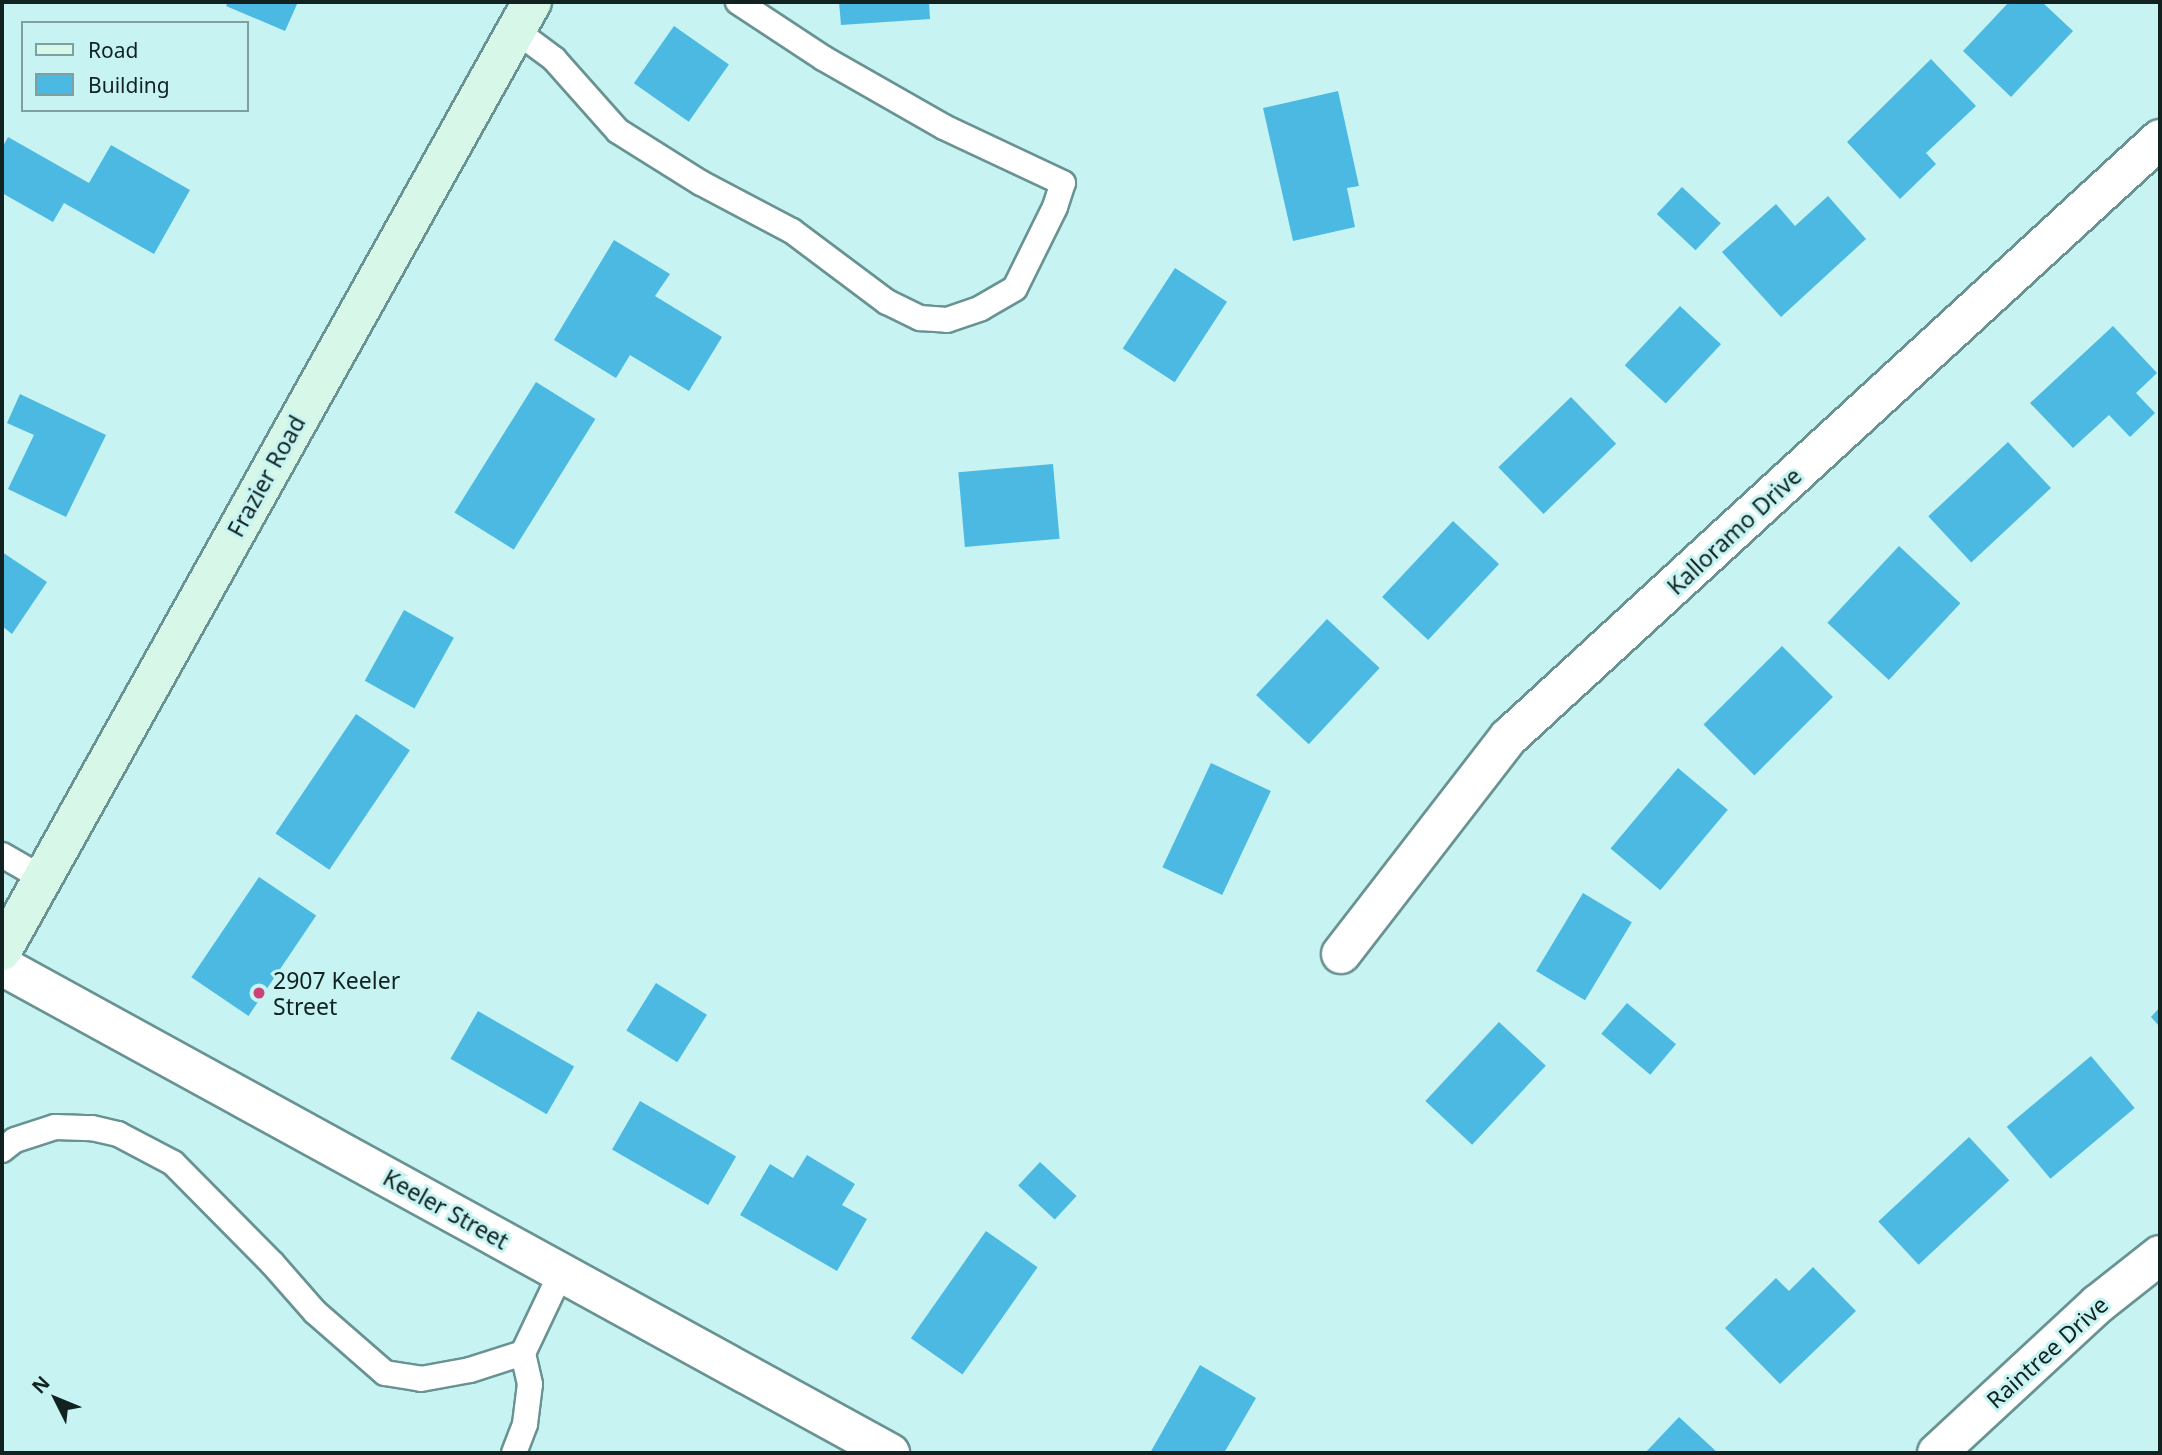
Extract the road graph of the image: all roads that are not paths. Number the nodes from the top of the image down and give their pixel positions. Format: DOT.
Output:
graph roads {
  1 [pos="737,2"];
  2 [pos="523,16"];
  3 [pos="2160,139"];
  4 [pos="2,855"];
  5 [pos="42,878"];
  6 [pos="2,951"];
  7 [pos="1341,954"];
  8 [pos="2,966"];
  9 [pos="2,1150"];
  10 [pos="2160,1255"];
  11 [pos="561,1273"];
  12 [pos="523,1353"];
  13 [pos="514,1453"];
  14 [pos="890,1453"];
  15 [pos="1937,1453"];
  1 -- 2 [label="lane"];
  2 -- 5 [label="street, Frazier Road"];
  3 -- 7 [label="street, Kalloramo Drive"];
  4 -- 5 [label="lane"];
  5 -- 6 [label="street, Frazier Road"];
  8 -- 11 [label="street, Keeler Street"];
  9 -- 12 [label="lane"];
  10 -- 15 [label="street, Raintree Drive"];
  11 -- 12 [label="lane"];
  11 -- 14 [label="street, Keeler Street"];
  12 -- 13 [label="lane"];
}
